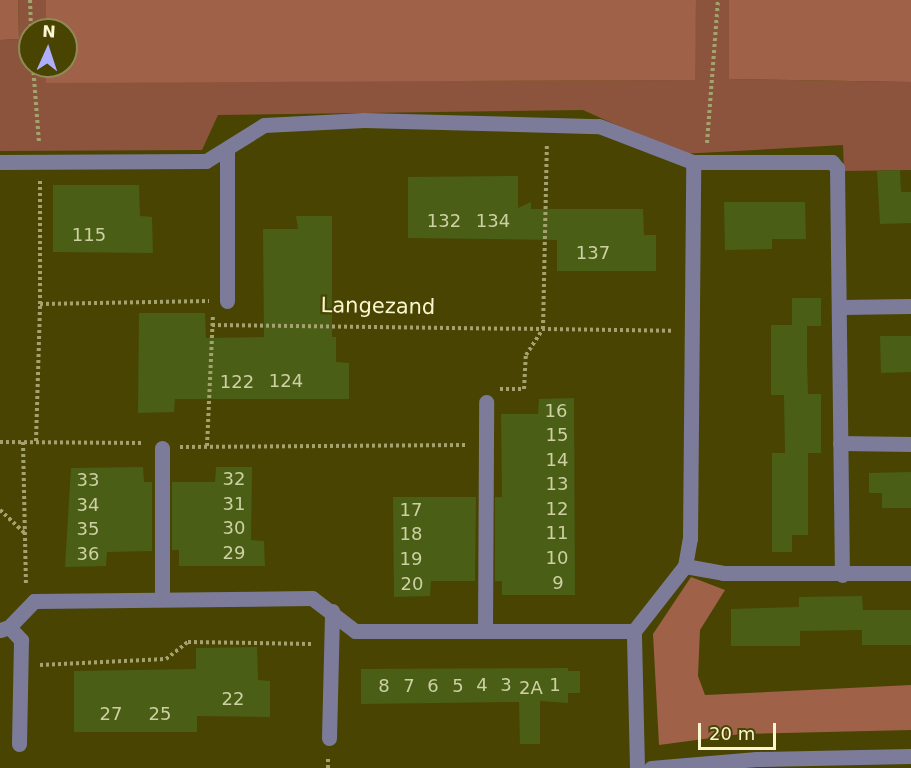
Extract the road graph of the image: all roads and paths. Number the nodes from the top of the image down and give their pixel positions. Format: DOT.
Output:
graph roads {
  1 [pos="30,0"];
  2 [pos="718,0"];
  3 [pos="31,18"];
  4 [pos="34,78"];
  5 [pos="548,125"];
  6 [pos="227,151"];
  7 [pos="0,162"];
  8 [pos="40,162"];
  9 [pos="699,163"];
  10 [pos="227,301"];
  11 [pos="40,304"];
  12 [pos="911,306"];
  13 [pos="841,308"];
  14 [pos="212,326"];
  15 [pos="543,329"];
  16 [pos="690,332"];
  17 [pos="486,402"];
  18 [pos="36,441"];
  19 [pos="0,442"];
  20 [pos="23,442"];
  21 [pos="840,443"];
  22 [pos="911,444"];
  23 [pos="485,445"];
  24 [pos="207,446"];
  25 [pos="162,448"];
  26 [pos="0,510"];
  27 [pos="24,533"];
  28 [pos="685,566"];
  29 [pos="911,573"];
  30 [pos="842,575"];
  31 [pos="162,598"];
  32 [pos="34,601"];
  33 [pos="332,611"];
  34 [pos="4,628"];
  35 [pos="485,630"];
  36 [pos="634,631"];
  37 [pos="331,644"];
  38 [pos="21,666"];
  39 [pos="328,738"];
  40 [pos="19,744"];
  41 [pos="911,756"];
  42 [pos="637,768"];
  43 [pos="651,768"];
  1 -- 3 [label="path"];
  2 -- 9 [label="path"];
  4 -- 8 [label="path"];
  5 -- 6 [label="street"];
  5 -- 9 [label="street"];
  5 -- 15 [label="path"];
  6 -- 8 [label="street"];
  6 -- 10 [label="street"];
  7 -- 8 [label="street"];
  8 -- 11 [label="path"];
  9 -- 13 [label="street"];
  9 -- 16 [label="street"];
  10 -- 11 [label="path"];
  10 -- 14 [label="path"];
  11 -- 18 [label="path"];
  12 -- 13 [label="street"];
  13 -- 21 [label="street"];
  14 -- 15 [label="path, Langezand"];
  14 -- 24 [label="path"];
  15 -- 16 [label="path, Langezand"];
  15 -- 17 [label="path"];
  16 -- 28 [label="street"];
  17 -- 23 [label="street"];
  18 -- 20 [label="path"];
  18 -- 25 [label="path"];
  19 -- 20 [label="path"];
  20 -- 27 [label="path"];
  21 -- 22 [label="street"];
  21 -- 30 [label="street"];
  23 -- 24 [label="path"];
  23 -- 35 [label="street"];
  24 -- 25 [label="path"];
  25 -- 31 [label="street"];
  26 -- 27 [label="path"];
  27 -- 32 [label="path"];
  28 -- 30 [label="street"];
  28 -- 36 [label="street"];
  29 -- 30 [label="street"];
  31 -- 32 [label="street"];
  31 -- 33 [label="street"];
  32 -- 34 [label="street"];
  33 -- 35 [label="street"];
  33 -- 37 [label="street"];
  34 -- 38 [label="street"];
  35 -- 36 [label="street"];
  36 -- 42 [label="street"];
  37 -- 38 [label="path"];
  37 -- 39 [label="street"];
  38 -- 40 [label="street"];
  41 -- 43 [label="street"];
}
